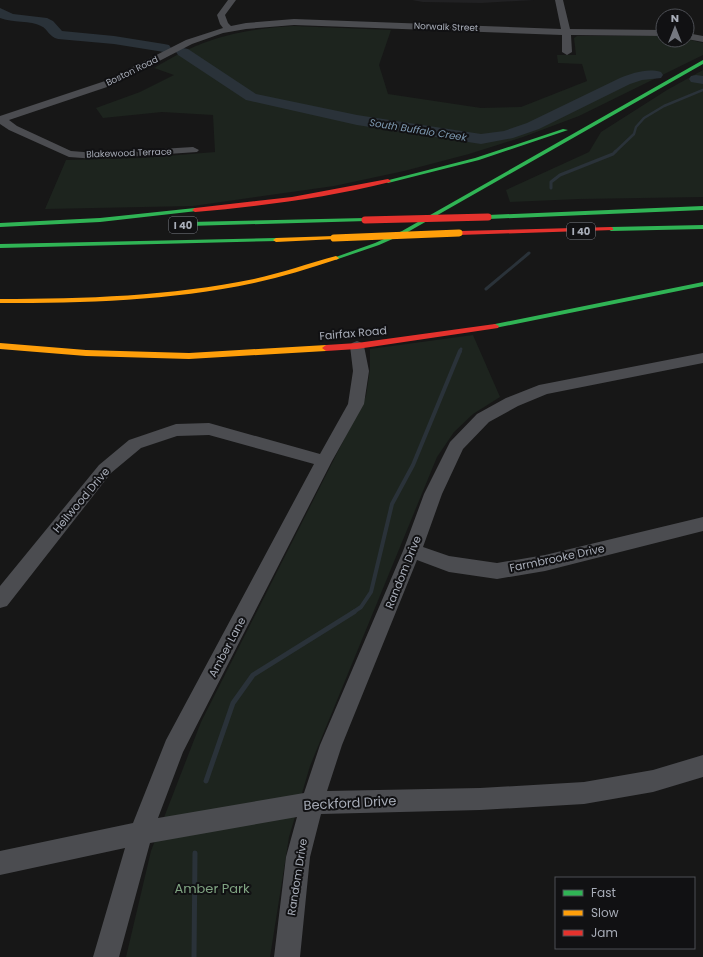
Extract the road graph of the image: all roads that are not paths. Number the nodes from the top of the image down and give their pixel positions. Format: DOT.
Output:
graph roads {
  1 [pos="232,0"];
  2 [pos="559,0"];
  3 [pos="229,29"];
  4 [pos="566,32"];
  5 [pos="655,33"];
  6 [pos="567,52"];
  7 [pos="703,62"];
  8 [pos="647,94"];
  9 [pos="1,120"];
  10 [pos="193,150"];
  11 [pos="703,208"];
  12 [pos="0,225"];
  13 [pos="177,225"];
  14 [pos="138,226"];
  15 [pos="703,227"];
  16 [pos="0,229"];
  17 [pos="0,246"];
  18 [pos="703,284"];
  19 [pos="0,301"];
  20 [pos="0,346"];
  21 [pos="357,346"];
  22 [pos="703,358"];
  23 [pos="324,461"];
  24 [pos="703,524"];
  25 [pos="412,551"];
  26 [pos="0,600"];
  27 [pos="703,766"];
  28 [pos="312,803"];
  29 [pos="141,833"];
  30 [pos="0,864"];
  31 [pos="106,957"];
  32 [pos="287,957"];
  1 -- 3 [label="street"];
  2 -- 4 [label="street"];
  3 -- 4 [label="street, Norwalk Street"];
  3 -- 9 [label="street, Boston Road"];
  4 -- 5 [label="street, Norwalk Street"];
  4 -- 6 [label="street"];
  7 -- 8 [label="main road"];
  8 -- 12 [label="main road"];
  8 -- 19 [label="main road"];
  9 -- 10 [label="street, Blakewood Terrace"];
  11 -- 13 [label="main road, I 40, bridge"];
  14 -- 16 [label="main road"];
  15 -- 17 [label="main road, I 40, bridge"];
  18 -- 21 [label="main road, Fairfax Road"];
  20 -- 21 [label="main road, Fairfax Road"];
  21 -- 23 [label="street, Amber Lane"];
  22 -- 25 [label="street, Random Drive"];
  23 -- 26 [label="street, Heilwood Drive"];
  23 -- 29 [label="street, Amber Lane"];
  24 -- 25 [label="street, Farmbrooke Drive"];
  25 -- 28 [label="street, Random Drive"];
  27 -- 28 [label="street, Beckford Drive"];
  28 -- 29 [label="street, Beckford Drive"];
  28 -- 32 [label="street, Random Drive"];
  29 -- 30 [label="street, Beckford Drive"];
  29 -- 31 [label="street, Amber Lane"];
}
